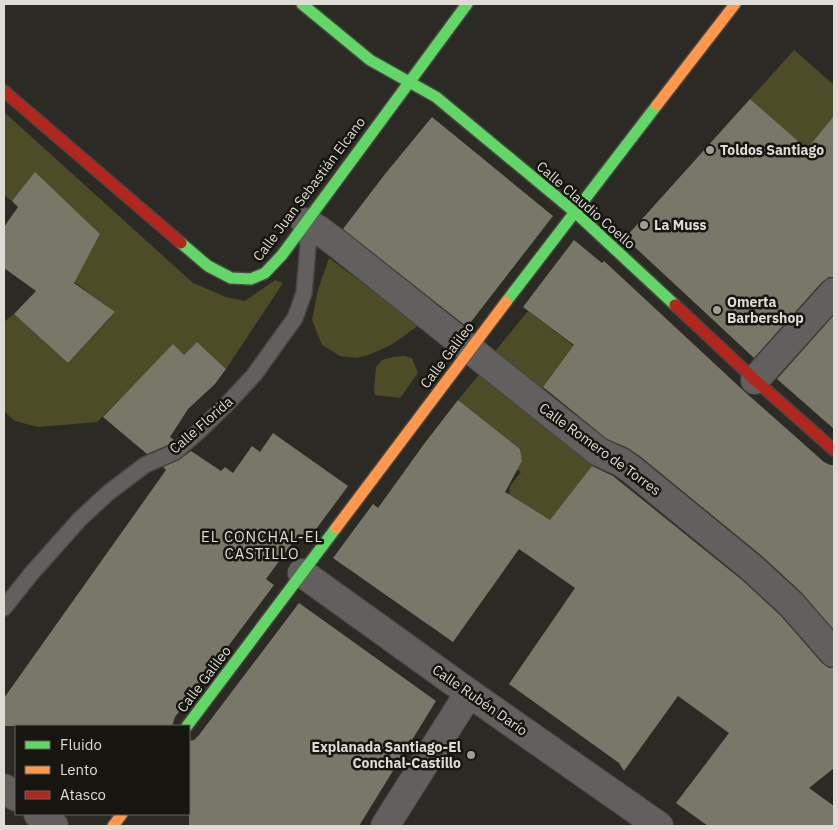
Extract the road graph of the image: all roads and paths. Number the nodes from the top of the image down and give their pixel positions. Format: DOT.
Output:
graph roads {
  1 [pos="302,4"];
  2 [pos="467,4"];
  3 [pos="735,4"];
  4 [pos="409,82"];
  5 [pos="4,92"];
  6 [pos="576,213"];
  7 [pos="305,222"];
  8 [pos="834,292"];
  9 [pos="470,350"];
  10 [pos="755,380"];
  11 [pos="834,450"];
  12 [pos="302,573"];
  13 [pos="4,608"];
  14 [pos="834,653"];
  15 [pos="469,693"];
  16 [pos="188,725"];
  17 [pos="4,788"];
  18 [pos="15,796"];
  19 [pos="39,815"];
  20 [pos="121,815"];
  21 [pos="54,826"];
  22 [pos="113,826"];
  23 [pos="385,826"];
  24 [pos="659,826"];
  1 -- 4 [label="street, Calle Claudio Coello"];
  2 -- 4 [label="street, Calle Juan Sebastián Elcano"];
  3 -- 6 [label="street, Calle Galileo"];
  4 -- 6 [label="street, Calle Claudio Coello"];
  4 -- 7 [label="street, Calle Juan Sebastián Elcano"];
  5 -- 7 [label="street, Calle Juan Sebastián Elcano"];
  6 -- 9 [label="street, Calle Galileo"];
  6 -- 10 [label="street, Calle Claudio Coello"];
  7 -- 9 [label="street, Calle Romero de Torres"];
  7 -- 13 [label="lane, Calle Florida"];
  8 -- 10 [label="street"];
  9 -- 12 [label="street, Calle Galileo"];
  9 -- 14 [label="street, Calle Romero de Torres"];
  10 -- 11 [label="street, Calle Claudio Coello"];
  12 -- 15 [label="street, Calle Rubén Darío"];
  12 -- 16 [label="street, Calle Galileo"];
  15 -- 23 [label="street"];
  15 -- 24 [label="street, Calle Rubén Darío"];
  17 -- 18 [label="street"];
  19 -- 21 [label="street"];
  20 -- 22 [label="street"];
}
